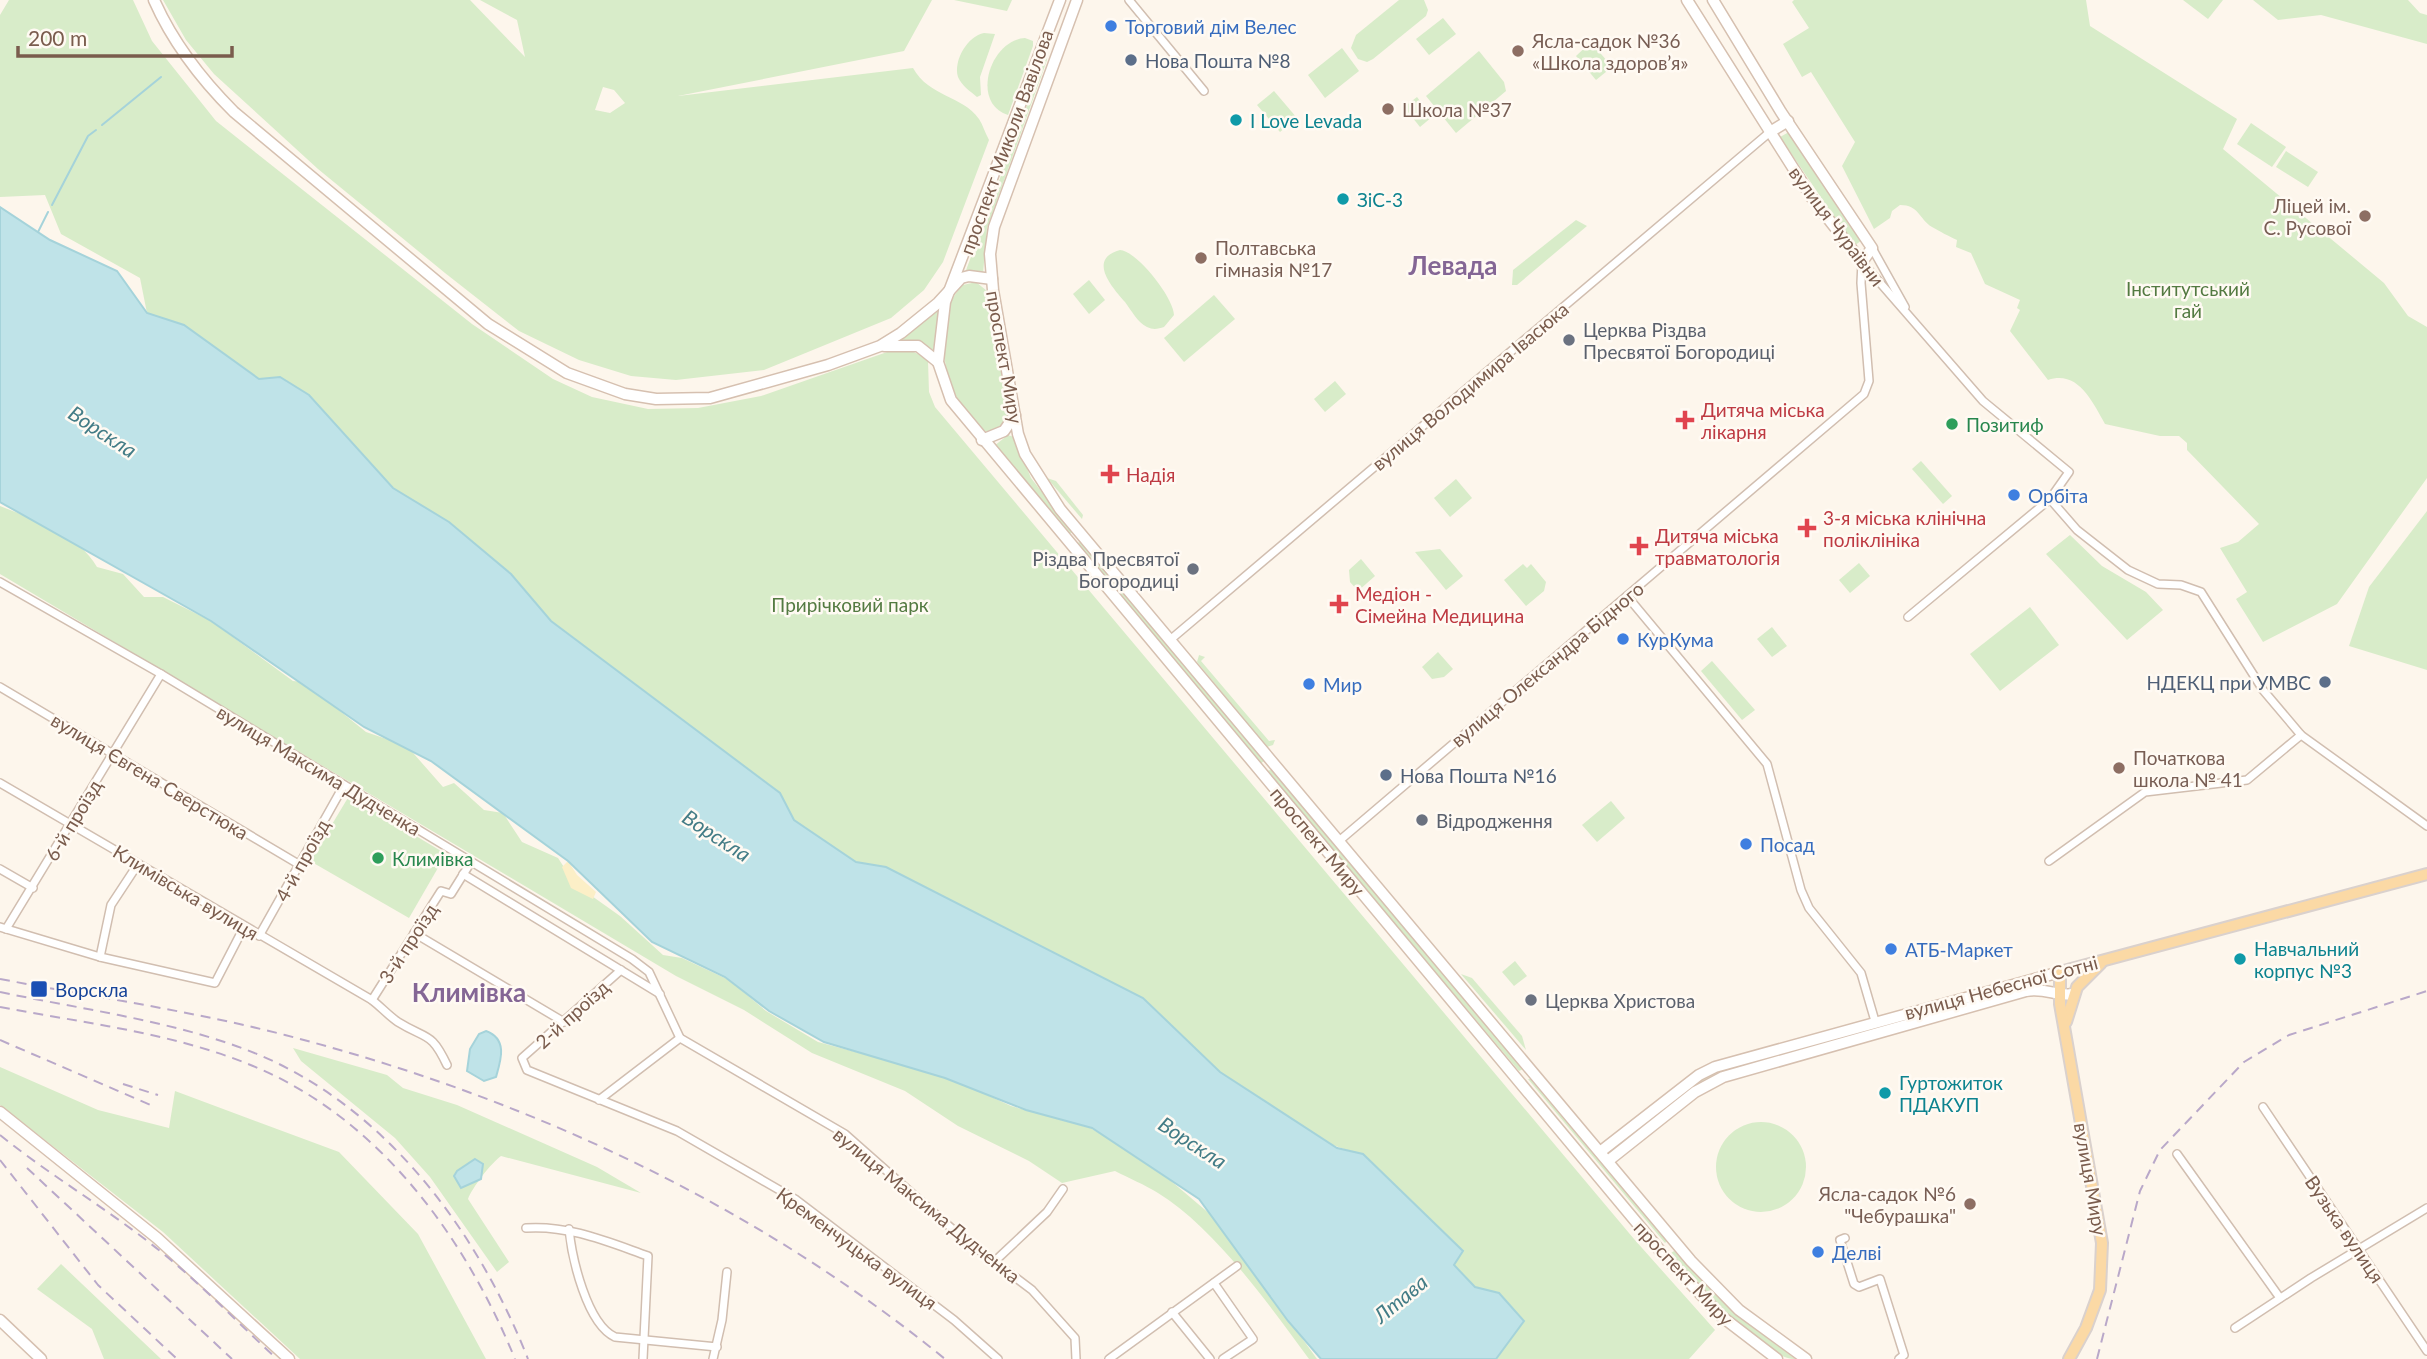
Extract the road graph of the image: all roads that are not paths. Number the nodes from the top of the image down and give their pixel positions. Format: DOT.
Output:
graph roads {
  1 [pos="154,0"];
  2 [pos="1060,0"];
  3 [pos="1077,0"];
  4 [pos="1129,0"];
  5 [pos="1687,0"];
  6 [pos="1713,0"];
  7 [pos="1044,37"];
  8 [pos="1059,43"];
  9 [pos="1204,91"];
  10 [pos="1788,121"];
  11 [pos="1770,132"];
  12 [pos="1872,248"];
  13 [pos="1862,262"];
  14 [pos="992,279"];
  15 [pos="953,284"];
  16 [pos="1909,317"];
  17 [pos="880,346"];
  18 [pos="938,362"];
  19 [pos="1014,415"];
  20 [pos="982,440"];
  21 [pos="2050,499"];
  22 [pos="1080,532"];
  23 [pos="1068,542"];
  24 [pos="0,582"];
  25 [pos="1627,596"];
  26 [pos="1908,617"];
  27 [pos="1170,640"];
  28 [pos="161,674"];
  29 [pos="0,687"];
  30 [pos="2301,735"];
  31 [pos="112,753"];
  32 [pos="1271,760"];
  33 [pos="1258,770"];
  34 [pos="0,783"];
  35 [pos="344,785"];
  36 [pos="71,824"];
  37 [pos="2427,826"];
  38 [pos="1339,841"];
  39 [pos="2049,861"];
  40 [pos="471,862"];
  41 [pos="138,864"];
  42 [pos="300,865"];
  43 [pos="0,869"];
  44 [pos="463,874"];
  45 [pos="2427,874"];
  46 [pos="33,888"];
  47 [pos="244,927"];
  48 [pos="3,928"];
  49 [pos="414,933"];
  50 [pos="259,936"];
  51 [pos="100,957"];
  52 [pos="2104,960"];
  53 [pos="2079,967"];
  54 [pos="621,970"];
  55 [pos="2060,972"];
  56 [pos="2080,982"];
  57 [pos="2016,989"];
  58 [pos="2058,993"];
  59 [pos="660,994"];
  60 [pos="2073,994"];
  61 [pos="372,1000"];
  62 [pos="564,1021"];
  63 [pos="1875,1021"];
  64 [pos="2065,1036"];
  65 [pos="680,1038"];
  66 [pos="1804,1040"];
  67 [pos="1807,1053"];
  68 [pos="522,1058"];
  69 [pos="447,1065"];
  70 [pos="1532,1071"];
  71 [pos="1520,1080"];
  72 [pos="599,1100"];
  73 [pos="2263,1107"];
  74 [pos="0,1112"];
  75 [pos="1600,1152"];
  76 [pos="2177,1154"];
  77 [pos="1608,1161"];
  78 [pos="1063,1189"];
  79 [pos="2427,1208"];
  80 [pos="526,1228"];
  81 [pos="569,1230"];
  82 [pos="1845,1238"];
  83 [pos="1676,1242"];
  84 [pos="2358,1249"];
  85 [pos="1662,1254"];
  86 [pos="995,1261"];
  87 [pos="1237,1266"];
  88 [pos="727,1272"];
  89 [pos="1214,1283"];
  90 [pos="2280,1298"];
  91 [pos="1171,1312"];
  92 [pos="0,1320"];
  93 [pos="2235,1328"];
  94 [pos="642,1338"];
  95 [pos="716,1348"];
  96 [pos="2427,1351"];
  97 [pos="41,1359"];
  98 [pos="289,1359"];
  99 [pos="643,1359"];
  100 [pos="713,1359"];
  101 [pos="998,1359"];
  102 [pos="1076,1359"];
  103 [pos="1108,1359"];
  104 [pos="1210,1359"];
  105 [pos="1223,1359"];
  106 [pos="1777,1359"];
  107 [pos="1806,1359"];
  108 [pos="1899,1359"];
  109 [pos="2069,1359"];
  1 -- 17 [label="main road"];
  2 -- 7 [label="main road, проспект Миколи Вавілова"];
  3 -- 8 [label="main road, проспект Миколи Вавілова"];
  4 -- 9 [label="street"];
  5 -- 11 [label="main road, вулиця Чураївни"];
  6 -- 10 [label="main road, вулиця Чураївни"];
  7 -- 8 [label="main road"];
  7 -- 15 [label="main road, проспект Миколи Вавілова"];
  8 -- 14 [label="main road, проспект Миколи Вавілова"];
  10 -- 11 [label="main road"];
  10 -- 12 [label="main road, вулиця Чураївни"];
  11 -- 13 [label="main road, вулиця Чураївни"];
  11 -- 27 [label="street, вулиця Володимира Івасюка"];
  12 -- 13 [label="main road"];
  12 -- 16 [label="street, вулиця Чураївни"];
  13 -- 16 [label="street, вулиця Чураївни"];
  13 -- 25 [label="street, вулиця Олександра Бідного"];
  14 -- 15 [label="main road"];
  14 -- 19 [label="main road, проспект Миру"];
  15 -- 17 [label="main road"];
  15 -- 18 [label="main road, проспект Миру"];
  16 -- 21 [label="street, вулиця Чураївни"];
  17 -- 18 [label="main road"];
  18 -- 20 [label="main road, проспект Миру"];
  19 -- 20 [label="main road"];
  19 -- 22 [label="main road, проспект Миру"];
  20 -- 23 [label="main road, проспект Миру"];
  21 -- 26 [label="street"];
  21 -- 30 [label="street"];
  22 -- 23 [label="main road"];
  22 -- 27 [label="main road, проспект Миру"];
  23 -- 33 [label="main road, проспект Миру"];
  24 -- 28 [label="street, вулиця Максима Дудченка"];
  25 -- 38 [label="street, вулиця Олександра Бідного"];
  25 -- 63 [label="street"];
  27 -- 32 [label="main road, проспект Миру"];
  28 -- 31 [label="street, 6-й проїзд"];
  28 -- 35 [label="street, вулиця Максима Дудченка"];
  29 -- 31 [label="street, вулиця Євгена Сверстюка"];
  30 -- 37 [label="street"];
  30 -- 39 [label="street"];
  31 -- 36 [label="street, 6-й проїзд"];
  31 -- 42 [label="street, вулиця Євгена Сверстюка"];
  32 -- 33 [label="main road"];
  32 -- 38 [label="main road, проспект Миру"];
  33 -- 71 [label="main road, проспект Миру"];
  34 -- 36 [label="street, Климівська вулиця"];
  35 -- 40 [label="street, вулиця Максима Дудченка"];
  35 -- 42 [label="street, 4-й проїзд"];
  36 -- 41 [label="street, Климівська вулиця"];
  36 -- 46 [label="street, 6-й проїзд"];
  38 -- 70 [label="main road, проспект Миру"];
  40 -- 44 [label="street, 3-й проїзд"];
  40 -- 59 [label="street, вулиця Максима Дудченка"];
  41 -- 47 [label="street, Климівська вулиця"];
  41 -- 51 [label="street"];
  42 -- 50 [label="street, 4-й проїзд"];
  43 -- 46 [label="street"];
  44 -- 49 [label="street, 3-й проїзд"];
  44 -- 54 [label="street"];
  45 -- 52 [label="main road, вулиця Небесної Сотні"];
  46 -- 48 [label="street, 6-й проїзд"];
  47 -- 50 [label="street, Климівська вулиця"];
  47 -- 51 [label="street"];
  48 -- 51 [label="street"];
  49 -- 61 [label="street, 3-й проїзд"];
  49 -- 62 [label="street"];
  50 -- 61 [label="street, Климівська вулиця"];
  52 -- 53 [label="main road, вулиця Небесної Сотні"];
  52 -- 56 [label="main road, вулиця Миру"];
  53 -- 55 [label="main road, вулиця Небесної Сотні"];
  53 -- 56 [label="main road"];
  54 -- 59 [label="street"];
  54 -- 62 [label="street, 2-й проїзд"];
  55 -- 57 [label="main road, вулиця Небесної Сотні"];
  55 -- 58 [label="main road, вулиця Миру"];
  56 -- 60 [label="main road, вулиця Миру"];
  57 -- 58 [label="main road, вулиця Небесної Сотні"];
  57 -- 63 [label="main road, вулиця Небесної Сотні"];
  57 -- 67 [label="main road, вулиця Небесної Сотні"];
  58 -- 60 [label="main road, вулиця Небесної Сотні"];
  58 -- 64 [label="main road, вулиця Миру"];
  59 -- 65 [label="street, вулиця Максима Дудченка"];
  60 -- 64 [label="main road, вулиця Миру"];
  61 -- 69 [label="street"];
  62 -- 68 [label="street, 2-й проїзд"];
  63 -- 66 [label="main road, вулиця Небесної Сотні"];
  64 -- 109 [label="main road, вулиця Миру"];
  65 -- 72 [label="street"];
  65 -- 86 [label="street, вулиця Максима Дудченка"];
  66 -- 67 [label="main road"];
  66 -- 75 [label="main road, вулиця Небесної Сотні"];
  67 -- 77 [label="main road, вулиця Небесної Сотні"];
  68 -- 72 [label="street, Кременчуцька вулиця"];
  70 -- 71 [label="main road"];
  70 -- 75 [label="main road, проспект Миру"];
  71 -- 85 [label="main road, проспект Миру"];
  72 -- 101 [label="street, Кременчуцька вулиця"];
  73 -- 84 [label="street, Вузька вулиця"];
  74 -- 98 [label="main road"];
  75 -- 77 [label="main road, проспект Миру"];
  76 -- 90 [label="street"];
  77 -- 83 [label="main road, проспект Миру"];
  78 -- 86 [label="street"];
  79 -- 84 [label="street"];
  80 -- 81 [label="street"];
  81 -- 94 [label="street"];
  81 -- 94 [label="street"];
  82 -- 108 [label="street"];
  83 -- 85 [label="main road"];
  83 -- 107 [label="main road, проспект Миру"];
  84 -- 90 [label="street"];
  84 -- 96 [label="street, Вузька вулиця"];
  85 -- 106 [label="main road, проспект Миру"];
  86 -- 102 [label="street, вулиця Максима Дудченка"];
  87 -- 89 [label="street"];
  88 -- 95 [label="street"];
  89 -- 91 [label="street"];
  89 -- 105 [label="street"];
  90 -- 93 [label="street"];
  91 -- 103 [label="street"];
  91 -- 104 [label="street"];
  92 -- 97 [label="main road"];
  94 -- 95 [label="street"];
  94 -- 99 [label="street"];
  95 -- 100 [label="street"];
}
